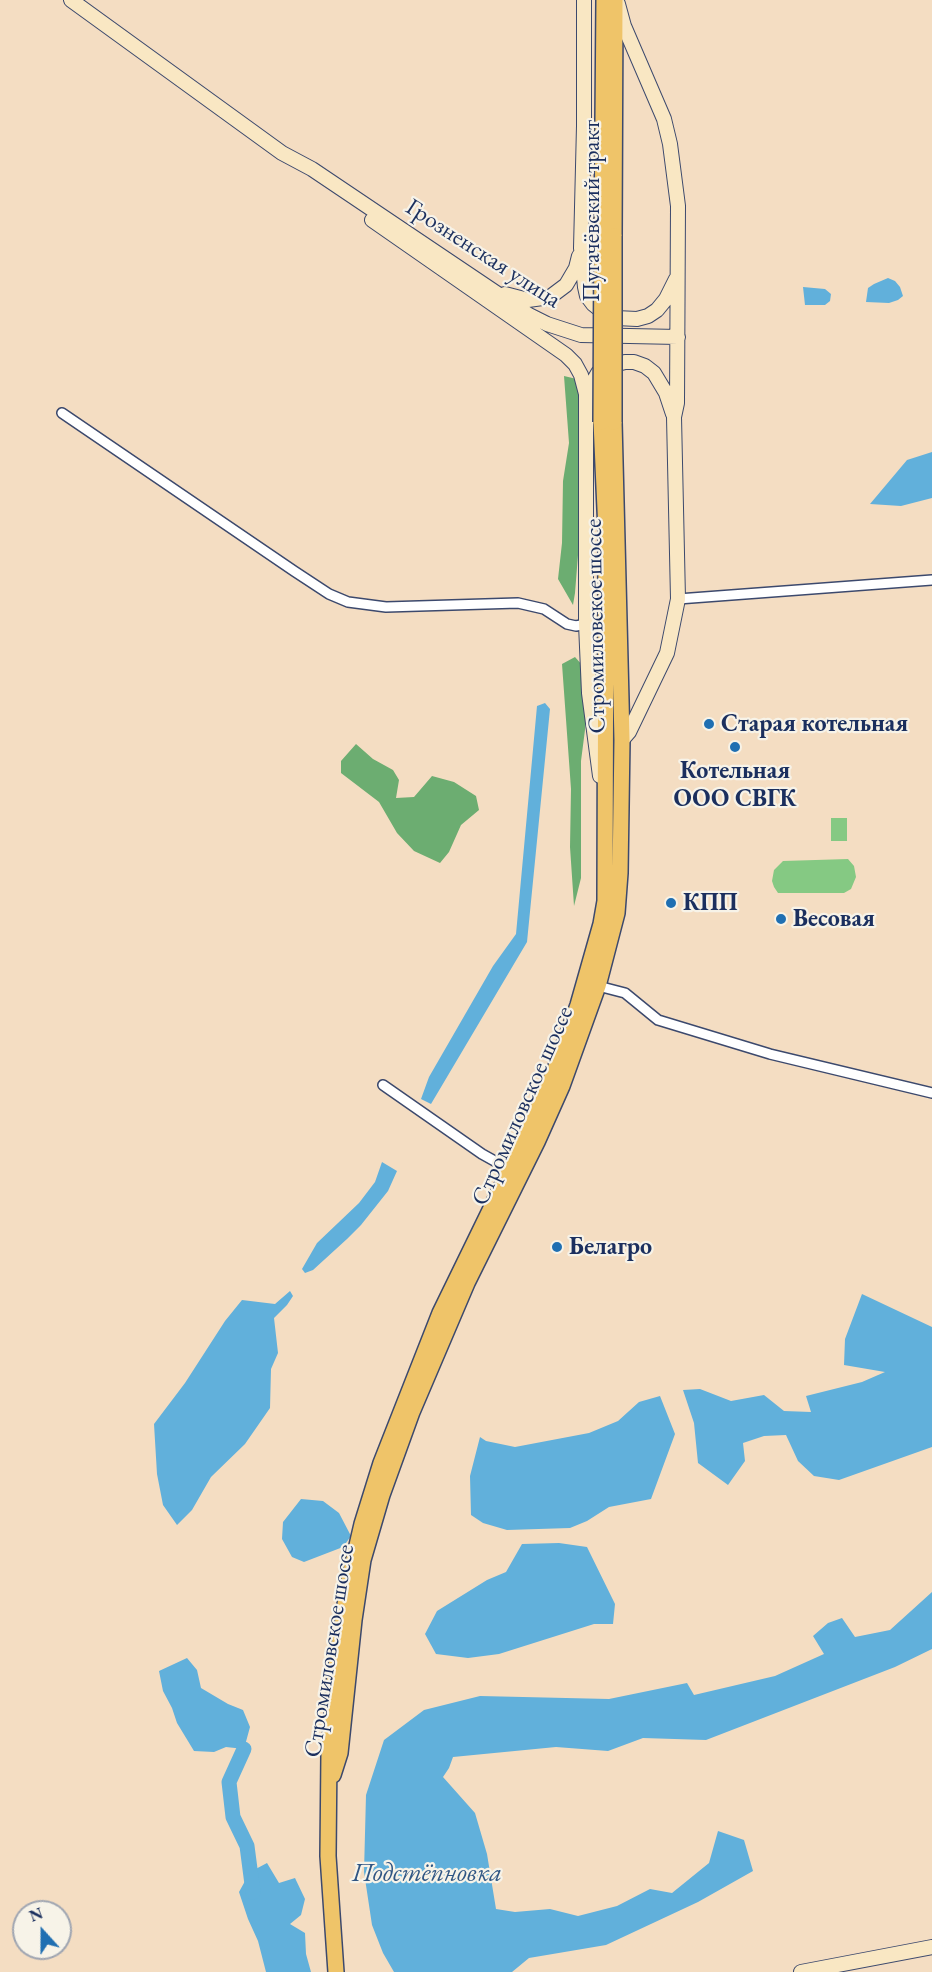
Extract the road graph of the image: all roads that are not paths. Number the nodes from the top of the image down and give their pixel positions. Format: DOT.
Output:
graph roads {
  1 [pos="70,0"];
  2 [pos="584,0"];
  3 [pos="604,0"];
  4 [pos="616,0"];
  5 [pos="282,153"];
  6 [pos="608,238"];
  7 [pos="581,249"];
  8 [pos="677,277"];
  9 [pos="494,290"];
  10 [pos="527,327"];
  11 [pos="678,337"];
  12 [pos="586,394"];
  13 [pos="62,413"];
  14 [pos="674,417"];
  15 [pos="608,422"];
  16 [pos="932,580"];
  17 [pos="678,599"];
  18 [pos="586,624"];
  19 [pos="622,740"];
  20 [pos="605,817"];
  21 [pos="598,986"];
  22 [pos="382,1085"];
  23 [pos="932,1093"];
  24 [pos="509,1169"];
  25 [pos="330,1783"];
  26 [pos="932,1947"];
  27 [pos="336,1972"];
  28 [pos="801,1972"];
  1 -- 5 [label="main road, Грозненская улица"];
  2 -- 7 [label="main road"];
  3 -- 6 [label="main road, Пугачёвский тракт"];
  4 -- 6 [label="main road, Пугачёвский тракт"];
  4 -- 8 [label="main road"];
  5 -- 9 [label="main road, Грозненская улица"];
  5 -- 10 [label="main road, Грозненская улица"];
  6 -- 15 [label="main road, Пугачёвский тракт, bridge"];
  7 -- 8 [label="main road"];
  7 -- 9 [label="main road"];
  8 -- 11 [label="main road"];
  9 -- 11 [label="main road, Грозненская улица"];
  10 -- 11 [label="main road"];
  10 -- 12 [label="main road, Грозненская улица"];
  11 -- 14 [label="main road"];
  12 -- 14 [label="main road"];
  12 -- 18 [label="main road"];
  13 -- 18 [label="street"];
  14 -- 17 [label="main road"];
  15 -- 19 [label="main road, Стромиловское шоссе"];
  15 -- 20 [label="main road, Стромиловское шоссе"];
  16 -- 17 [label="street"];
  17 -- 19 [label="main road"];
  18 -- 20 [label="main road"];
  19 -- 21 [label="main road, Стромиловское шоссе"];
  20 -- 24 [label="main road, Стромиловское шоссе"];
  21 -- 23 [label="street"];
  21 -- 25 [label="main road, Стромиловское шоссе"];
  22 -- 24 [label="street"];
  24 -- 25 [label="main road, Стромиловское шоссе"];
  25 -- 27 [label="main road, Стромиловское шоссе"];
  26 -- 28 [label="main road"];
}
